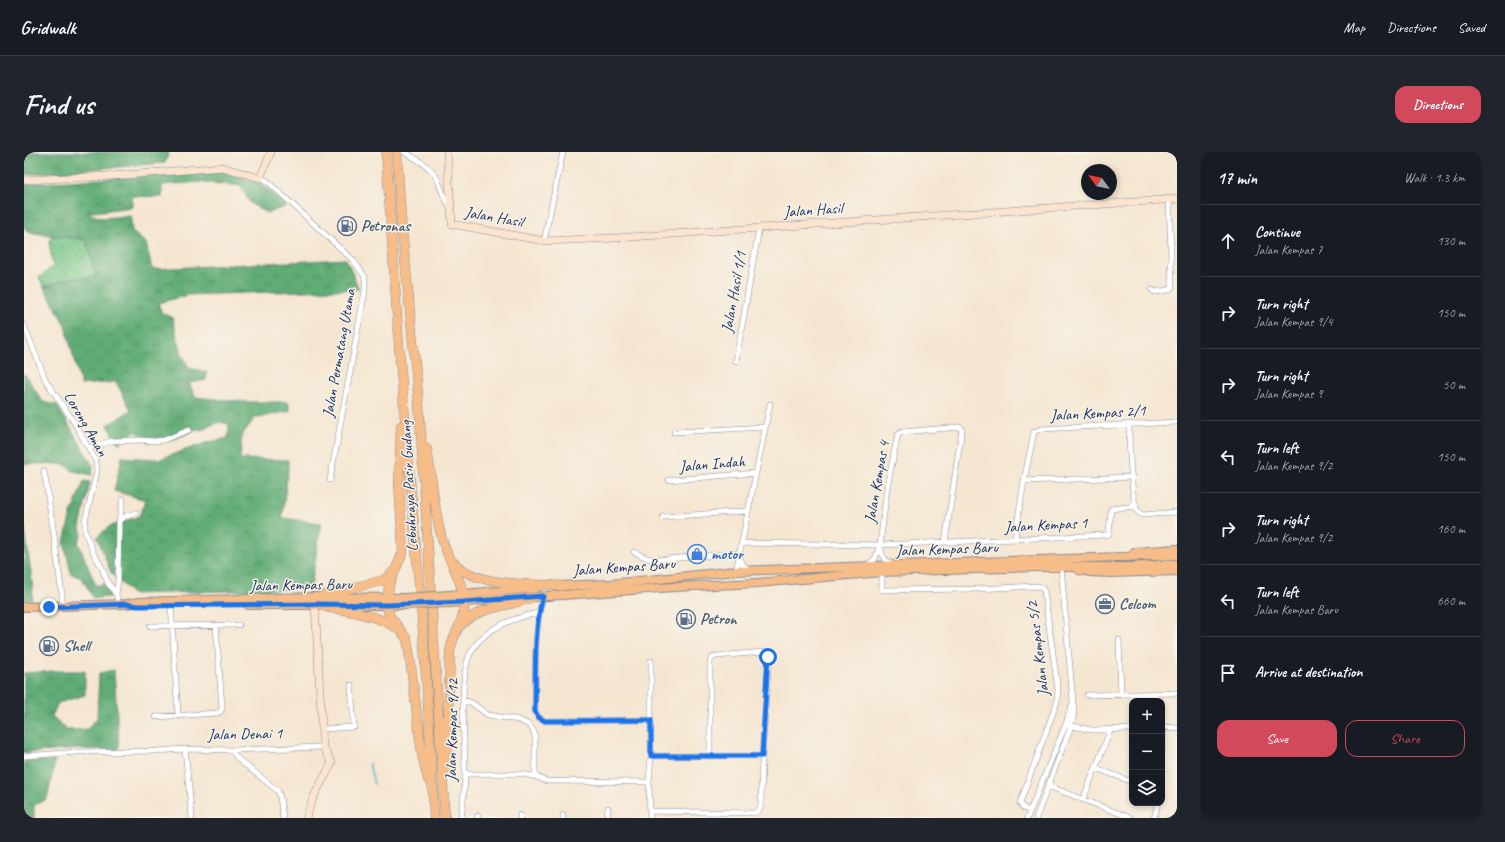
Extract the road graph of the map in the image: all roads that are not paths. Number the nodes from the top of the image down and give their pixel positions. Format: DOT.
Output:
graph roads {
  1 [pos="271,152"];
  2 [pos="386,152"];
  3 [pos="397,152"];
  4 [pos="404,152"];
  5 [pos="447,152"];
  6 [pos="563,152"];
  7 [pos="260,178"];
  8 [pos="24,180"];
  9 [pos="1169,198"];
  10 [pos="1177,199"];
  11 [pos="451,207"];
  12 [pos="759,228"];
  13 [pos="544,241"];
  14 [pos="1152,290"];
  15 [pos="24,325"];
  16 [pos="736,361"];
  17 [pos="403,384"];
  18 [pos="419,404"];
  19 [pos="770,404"];
  20 [pos="1177,422"];
  21 [pos="1129,425"];
  22 [pos="765,427"];
  23 [pos="189,430"];
  24 [pos="674,432"];
  25 [pos="89,448"];
  26 [pos="44,471"];
  27 [pos="756,473"];
  28 [pos="1132,477"];
  29 [pos="330,480"];
  30 [pos="669,480"];
  31 [pos="1024,481"];
  32 [pos="123,499"];
  33 [pos="1136,506"];
  34 [pos="748,511"];
  35 [pos="1177,512"];
  36 [pos="136,513"];
  37 [pos="663,518"];
  38 [pos="119,522"];
  39 [pos="1015,538"];
  40 [pos="945,542"];
  41 [pos="742,543"];
  42 [pos="880,545"];
  43 [pos="1177,549"];
  44 [pos="634,552"];
  45 [pos="739,554"];
  46 [pos="1177,555"];
  47 [pos="448,557"];
  48 [pos="1065,559"];
  49 [pos="1177,564"];
  50 [pos="398,565"];
  51 [pos="868,565"];
  52 [pos="894,565"];
  53 [pos="1061,567"];
  54 [pos="1073,567"];
  55 [pos="751,570"];
  56 [pos="1177,570"];
  57 [pos="736,571"];
  58 [pos="882,572"];
  59 [pos="782,580"];
  60 [pos="562,586"];
  61 [pos="116,594"];
  62 [pos="533,596"];
  63 [pos="543,596"];
  64 [pos="463,598"];
  65 [pos="319,602"];
  66 [pos="387,602"];
  67 [pos="122,604"];
  68 [pos="171,605"];
  69 [pos="62,606"];
  70 [pos="24,607"];
  71 [pos="538,613"];
  72 [pos="239,625"];
  73 [pos="150,626"];
  74 [pos="172,626"];
  75 [pos="216,626"];
  76 [pos="459,626"];
  77 [pos="402,632"];
  78 [pos="1119,640"];
  79 [pos="651,661"];
  80 [pos="351,685"];
  81 [pos="1177,693"];
  82 [pos="1087,695"];
  83 [pos="1121,695"];
  84 [pos="464,700"];
  85 [pos="178,715"];
  86 [pos="156,716"];
  87 [pos="651,720"];
  88 [pos="1069,725"];
  89 [pos="1165,727"];
  90 [pos="1177,728"];
  91 [pos="322,729"];
  92 [pos="1129,729"];
  93 [pos="1110,731"];
  94 [pos="323,747"];
  95 [pos="185,749"];
  96 [pos="231,750"];
  97 [pos="710,755"];
  98 [pos="24,756"];
  99 [pos="651,756"];
  100 [pos="762,756"];
  101 [pos="1096,768"];
  102 [pos="465,774"];
  103 [pos="537,777"];
  104 [pos="1129,781"];
  105 [pos="649,782"];
  106 [pos="1048,786"];
  107 [pos="1083,800"];
  108 [pos="1157,806"];
  109 [pos="608,808"];
  110 [pos="650,811"];
  111 [pos="1030,811"];
  112 [pos="704,812"];
  113 [pos="434,813"];
  114 [pos="445,815"];
  115 [pos="192,818"];
  116 [pos="282,818"];
  117 [pos="306,818"];
  118 [pos="461,818"];
  119 [pos="608,818"];
  120 [pos="650,818"];
  121 [pos="704,818"];
  122 [pos="1027,818"];
  123 [pos="1037,818"];
  124 [pos="1131,818"];
  125 [pos="1154,818"];
  1 -- 7 [label="street"];
  2 -- 17 [label="highway, Lebuhraya Pasir Gudang"];
  3 -- 18 [label="highway, Lebuhraya Pasir Gudang"];
  4 -- 11 [label="street"];
  5 -- 11 [label="street"];
  6 -- 13 [label="street"];
  7 -- 8 [label="street, Jalan Permatang Utama"];
  7 -- 29 [label="street, Jalan Permatang Utama"];
  9 -- 10 [label="street, Jalan Hasil"];
  9 -- 12 [label="street, Jalan Hasil"];
  9 -- 14 [label="street"];
  11 -- 13 [label="street, Jalan Hasil"];
  12 -- 13 [label="street, Jalan Hasil"];
  12 -- 16 [label="street, Jalan Hasil 1/1"];
  15 -- 25 [label="street, Lorong Aman"];
  17 -- 50 [label="highway"];
  17 -- 113 [label="highway, Lebuhraya Pasir Gudang"];
  18 -- 47 [label="highway"];
  18 -- 114 [label="highway, Lebuhraya Pasir Gudang"];
  19 -- 22 [label="street, Jalan Indah"];
  20 -- 21 [label="street, Jalan Kempas 2/1"];
  21 -- 28 [label="street"];
  21 -- 31 [label="street, Jalan Kempas 2/1"];
  22 -- 24 [label="street"];
  22 -- 27 [label="street, Jalan Indah"];
  23 -- 25 [label="street"];
  25 -- 61 [label="street, Lorong Aman"];
  26 -- 69 [label="street"];
  27 -- 30 [label="street, Jalan Indah"];
  27 -- 34 [label="street, Jalan Indah"];
  28 -- 31 [label="street"];
  28 -- 33 [label="street"];
  31 -- 39 [label="street, Jalan Kempas 2/1"];
  32 -- 38 [label="street"];
  33 -- 35 [label="street"];
  33 -- 39 [label="street, Jalan Kempas 1"];
  34 -- 37 [label="street"];
  34 -- 41 [label="street, Jalan Indah"];
  36 -- 38 [label="street"];
  38 -- 61 [label="street"];
  39 -- 40 [label="street, Jalan Kempas 1"];
  40 -- 42 [label="street, Jalan Kempas 1"];
  40 -- 42 [label="street, Jalan Kempas 4"];
  41 -- 42 [label="street, Jalan Kempas 1"];
  41 -- 45 [label="street, Jalan Indah"];
  42 -- 51 [label="street"];
  42 -- 52 [label="street"];
  43 -- 48 [label="main road"];
  44 -- 45 [label="street"];
  45 -- 55 [label="street"];
  45 -- 57 [label="street, Jalan Indah"];
  46 -- 48 [label="main road, Jalan Kempas Baru"];
  47 -- 60 [label="highway"];
  47 -- 64 [label="highway"];
  48 -- 52 [label="main road, Jalan Kempas Baru"];
  49 -- 54 [label="main road, Jalan Kempas Baru"];
  50 -- 65 [label="highway"];
  50 -- 66 [label="highway"];
  51 -- 52 [label="main road, Jalan Kempas Baru"];
  51 -- 55 [label="main road, Jalan Kempas Baru"];
  53 -- 54 [label="main road, Jalan Kempas Baru"];
  53 -- 58 [label="main road, Jalan Kempas Baru"];
  53 -- 88 [label="street"];
  54 -- 56 [label="main road"];
  55 -- 57 [label="main road, Jalan Kempas Baru"];
  57 -- 59 [label="main road"];
  57 -- 60 [label="main road, Jalan Kempas Baru"];
  58 -- 59 [label="main road, Jalan Kempas Baru"];
  58 -- 111 [label="street, Jalan Kempas 5/2"];
  59 -- 63 [label="main road, Jalan Kempas Baru"];
  60 -- 64 [label="main road, Jalan Kempas Baru"];
  61 -- 67 [label="street, Lorong Aman"];
  62 -- 63 [label="main road, Jalan Kempas Baru"];
  62 -- 64 [label="main road, Jalan Kempas Baru"];
  62 -- 76 [label="highway"];
  63 -- 71 [label="street"];
  64 -- 66 [label="main road, Jalan Kempas Baru, bridge"];
  64 -- 76 [label="highway"];
  65 -- 66 [label="main road, Jalan Kempas Baru"];
  65 -- 67 [label="main road, Jalan Kempas Baru"];
  65 -- 68 [label="main road, Jalan Kempas Baru"];
  65 -- 77 [label="highway"];
  65 -- 91 [label="street"];
  66 -- 77 [label="highway"];
  67 -- 68 [label="main road, Jalan Kempas Baru"];
  67 -- 69 [label="main road, Jalan Kempas Baru"];
  68 -- 74 [label="street"];
  69 -- 70 [label="main road, Jalan Kempas Baru"];
  71 -- 84 [label="street, Jalan Kempas 9/12"];
  71 -- 87 [label="street"];
  72 -- 75 [label="street"];
  73 -- 74 [label="street"];
  74 -- 75 [label="street"];
  74 -- 85 [label="street"];
  75 -- 85 [label="street"];
  76 -- 114 [label="highway"];
  77 -- 113 [label="highway"];
  78 -- 83 [label="street"];
  79 -- 87 [label="street"];
  80 -- 91 [label="street"];
  81 -- 83 [label="street"];
  82 -- 83 [label="street"];
  84 -- 102 [label="street, Jalan Kempas 9/12"];
  84 -- 103 [label="street"];
  85 -- 86 [label="street"];
  87 -- 99 [label="street"];
  88 -- 93 [label="street"];
  88 -- 106 [label="street"];
  88 -- 111 [label="street"];
  89 -- 90 [label="street"];
  91 -- 94 [label="street"];
  92 -- 93 [label="street"];
  93 -- 101 [label="street"];
  94 -- 96 [label="street, Jalan Denai 1"];
  94 -- 117 [label="street"];
  95 -- 96 [label="street, Jalan Denai 1"];
  95 -- 98 [label="street, Jalan Denai 1"];
  95 -- 115 [label="street"];
  96 -- 116 [label="street"];
  97 -- 99 [label="street"];
  97 -- 100 [label="street"];
  97 -- 100 [label="street"];
  99 -- 105 [label="street"];
  100 -- 112 [label="street"];
  101 -- 104 [label="street"];
  101 -- 107 [label="street"];
  102 -- 103 [label="street"];
  102 -- 118 [label="street, Jalan Kempas 9/12"];
  103 -- 105 [label="street"];
  105 -- 110 [label="street"];
  106 -- 107 [label="street"];
  106 -- 123 [label="street"];
  107 -- 124 [label="street"];
  108 -- 125 [label="street"];
  109 -- 119 [label="street"];
  110 -- 112 [label="street"];
  110 -- 120 [label="street"];
  111 -- 122 [label="street"];
  112 -- 121 [label="street"];
}
